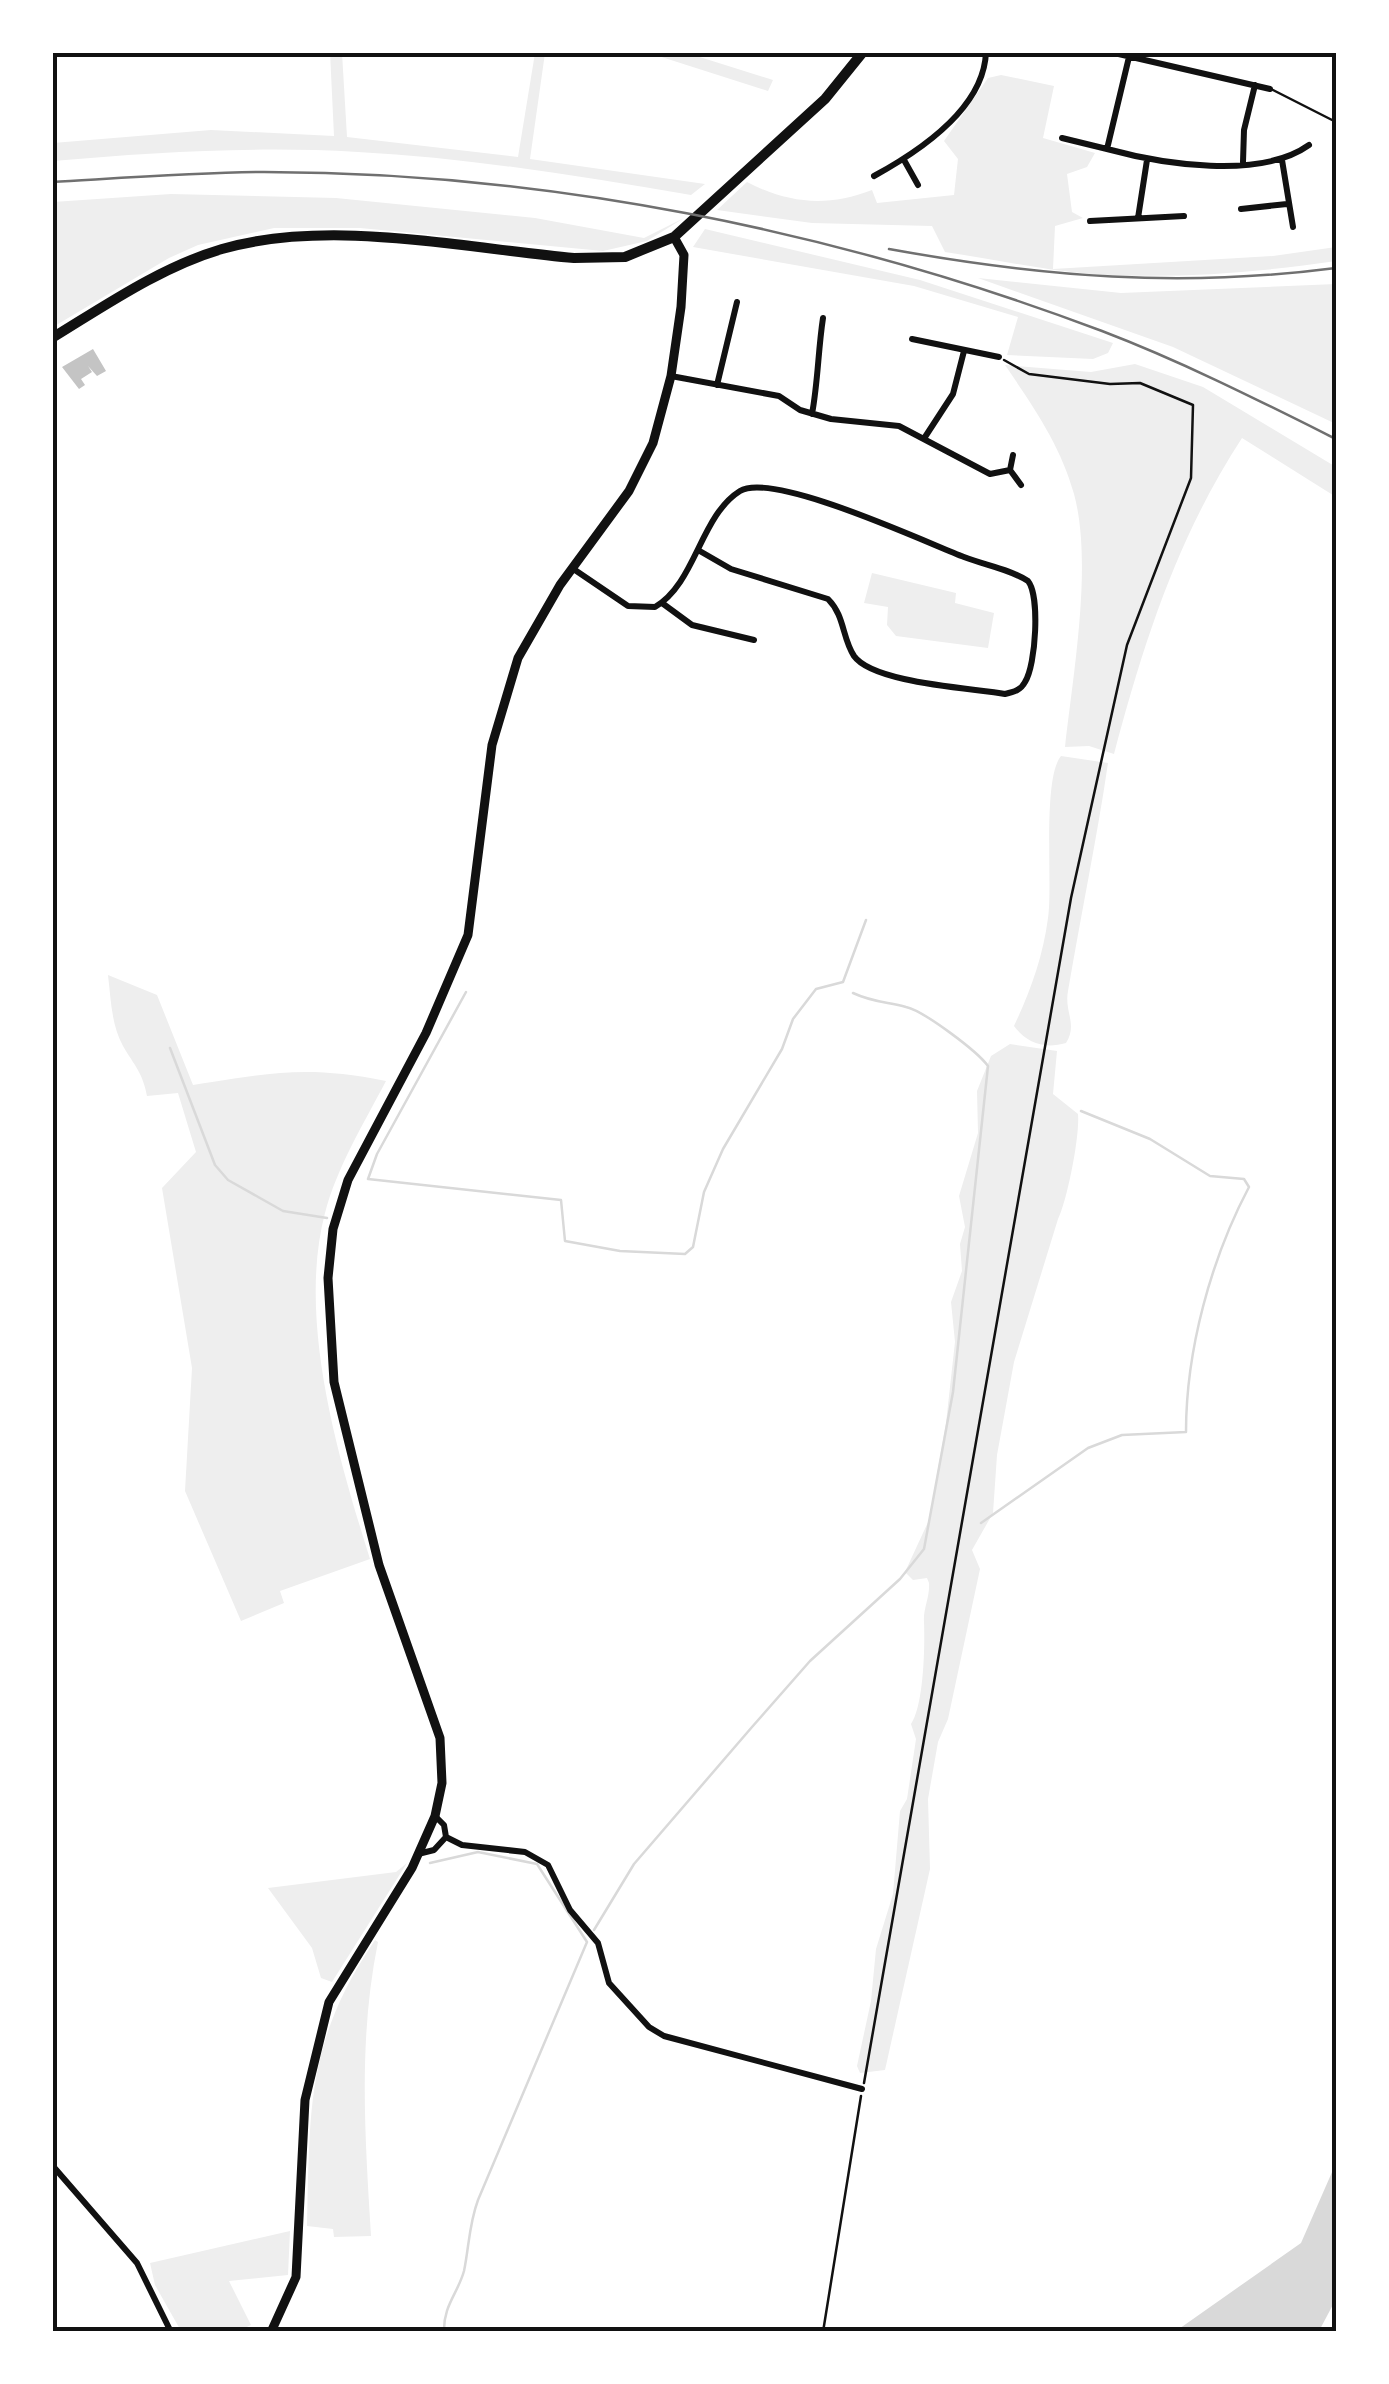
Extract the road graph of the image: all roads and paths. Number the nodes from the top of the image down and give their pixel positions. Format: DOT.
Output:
graph roads {
  1 [pos="862,52"];
  2 [pos="986,52"];
  3 [pos="1110,52"];
  4 [pos="1129,57"];
  5 [pos="1255,85"];
  6 [pos="1270,89"];
  7 [pos="1336,122"];
  8 [pos="1062,138"];
  9 [pos="1309,145"];
  10 [pos="1107,149"];
  11 [pos="904,160"];
  12 [pos="1147,160"];
  13 [pos="1282,160"];
  14 [pos="1243,162"];
  15 [pos="874,176"];
  16 [pos="918,185"];
  17 [pos="1286,204"];
  18 [pos="1241,209"];
  19 [pos="1184,216"];
  20 [pos="1138,218"];
  21 [pos="1090,222"];
  22 [pos="1294,227"];
  23 [pos="674,237"];
  24 [pos="737,302"];
  25 [pos="824,318"];
  26 [pos="52,338"];
  27 [pos="912,339"];
  28 [pos="964,351"];
  29 [pos="998,358"];
  30 [pos="671,376"];
  31 [pos="717,385"];
  32 [pos="812,414"];
  33 [pos="925,437"];
  34 [pos="1013,455"];
  35 [pos="1010,470"];
  36 [pos="1021,485"];
  37 [pos="698,550"];
  38 [pos="572,568"];
  39 [pos="662,602"];
  40 [pos="754,640"];
  41 [pos="434,1816"];
  42 [pos="446,1837"];
  43 [pos="418,1854"];
  44 [pos="862,2089"];
  45 [pos="52,2164"];
  46 [pos="171,2332"];
  47 [pos="272,2332"];
  48 [pos="823,2332"];
  1 -- 23 [label="main road"];
  2 -- 11 [label="street"];
  3 -- 4 [label="street"];
  4 -- 5 [label="street"];
  4 -- 10 [label="street"];
  5 -- 6 [label="street"];
  5 -- 14 [label="street"];
  6 -- 7 [label="lane"];
  8 -- 10 [label="street"];
  9 -- 13 [label="street"];
  10 -- 12 [label="street"];
  11 -- 15 [label="street"];
  11 -- 16 [label="street"];
  12 -- 14 [label="street"];
  12 -- 20 [label="street"];
  13 -- 14 [label="street"];
  13 -- 17 [label="street"];
  17 -- 18 [label="street"];
  17 -- 22 [label="street"];
  19 -- 20 [label="street"];
  20 -- 21 [label="street"];
  23 -- 26 [label="main road"];
  23 -- 30 [label="main road"];
  24 -- 31 [label="street"];
  25 -- 32 [label="street"];
  27 -- 28 [label="street"];
  28 -- 29 [label="street"];
  28 -- 33 [label="street"];
  29 -- 44 [label="path"];
  30 -- 31 [label="street"];
  30 -- 38 [label="main road"];
  31 -- 32 [label="street"];
  32 -- 33 [label="street"];
  33 -- 35 [label="street"];
  34 -- 35 [label="street"];
  35 -- 36 [label="street"];
  37 -- 37 [label="street"];
  37 -- 39 [label="street"];
  38 -- 39 [label="street"];
  38 -- 41 [label="main road"];
  39 -- 40 [label="street"];
  41 -- 42 [label="street"];
  41 -- 43 [label="main road"];
  42 -- 43 [label="street"];
  42 -- 44 [label="street"];
  43 -- 47 [label="main road"];
  44 -- 48 [label="path"];
  45 -- 46 [label="street"];
}
